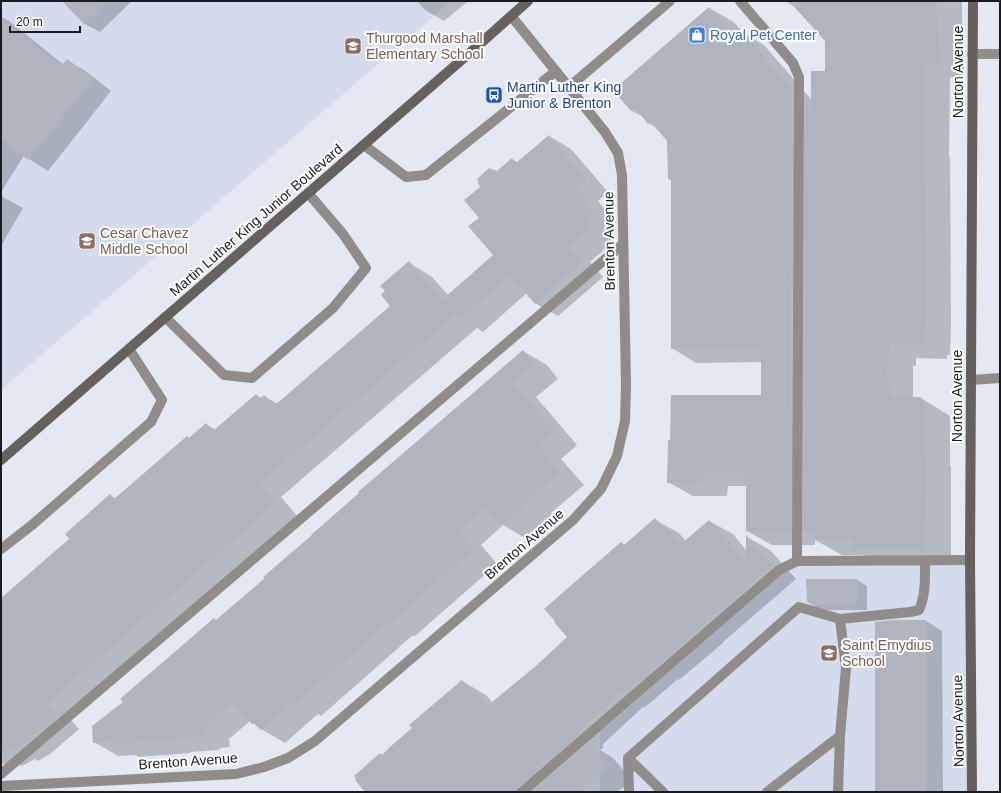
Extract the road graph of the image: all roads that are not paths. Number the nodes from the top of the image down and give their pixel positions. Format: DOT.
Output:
graph roads {
  1 [pos="528,1"];
  2 [pos="670,1"];
  3 [pos="740,1"];
  4 [pos="972,1"];
  5 [pos="512,16"];
  6 [pos="972,54"];
  7 [pos="1000,54"];
  8 [pos="556,71"];
  9 [pos="569,87"];
  10 [pos="364,145"];
  11 [pos="308,194"];
  12 [pos="623,244"];
  13 [pos="165,318"];
  14 [pos="129,349"];
  15 [pos="1000,378"];
  16 [pos="971,380"];
  17 [pos="1,460"];
  18 [pos="1,549"];
  19 [pos="925,560"];
  20 [pos="970,560"];
  21 [pos="797,561"];
  22 [pos="840,619"];
  23 [pos="840,736"];
  24 [pos="628,758"];
  25 [pos="1,774"];
  26 [pos="1,786"];
  27 [pos="522,792"];
  28 [pos="629,792"];
  29 [pos="662,792"];
  30 [pos="767,792"];
  31 [pos="838,792"];
  32 [pos="972,792"];
  1 -- 5 [label="street, Martin Luther King Junior Boulevard"];
  2 -- 9 [label="street"];
  3 -- 21 [label="street"];
  4 -- 6 [label="street, Norton Avenue"];
  5 -- 8 [label="street, Brenton Avenue"];
  5 -- 10 [label="street, Martin Luther King Junior Boulevard"];
  6 -- 7 [label="street"];
  6 -- 16 [label="street, Norton Avenue"];
  8 -- 9 [label="street, Brenton Avenue"];
  8 -- 10 [label="street"];
  9 -- 12 [label="street, Brenton Avenue"];
  10 -- 11 [label="street, Martin Luther King Junior Boulevard"];
  11 -- 13 [label="street, Martin Luther King Junior Boulevard"];
  11 -- 13 [label="street"];
  12 -- 25 [label="street"];
  12 -- 26 [label="street, Brenton Avenue"];
  13 -- 14 [label="street, Martin Luther King Junior Boulevard"];
  14 -- 17 [label="street, Martin Luther King Junior Boulevard"];
  14 -- 18 [label="street"];
  15 -- 16 [label="street"];
  16 -- 20 [label="street, Norton Avenue"];
  19 -- 20 [label="street"];
  19 -- 21 [label="street"];
  19 -- 22 [label="street"];
  20 -- 32 [label="street, Norton Avenue"];
  21 -- 27 [label="street"];
  22 -- 23 [label="street"];
  22 -- 24 [label="street"];
  23 -- 30 [label="street"];
  23 -- 31 [label="street"];
  24 -- 28 [label="street"];
  24 -- 29 [label="street"];
}
